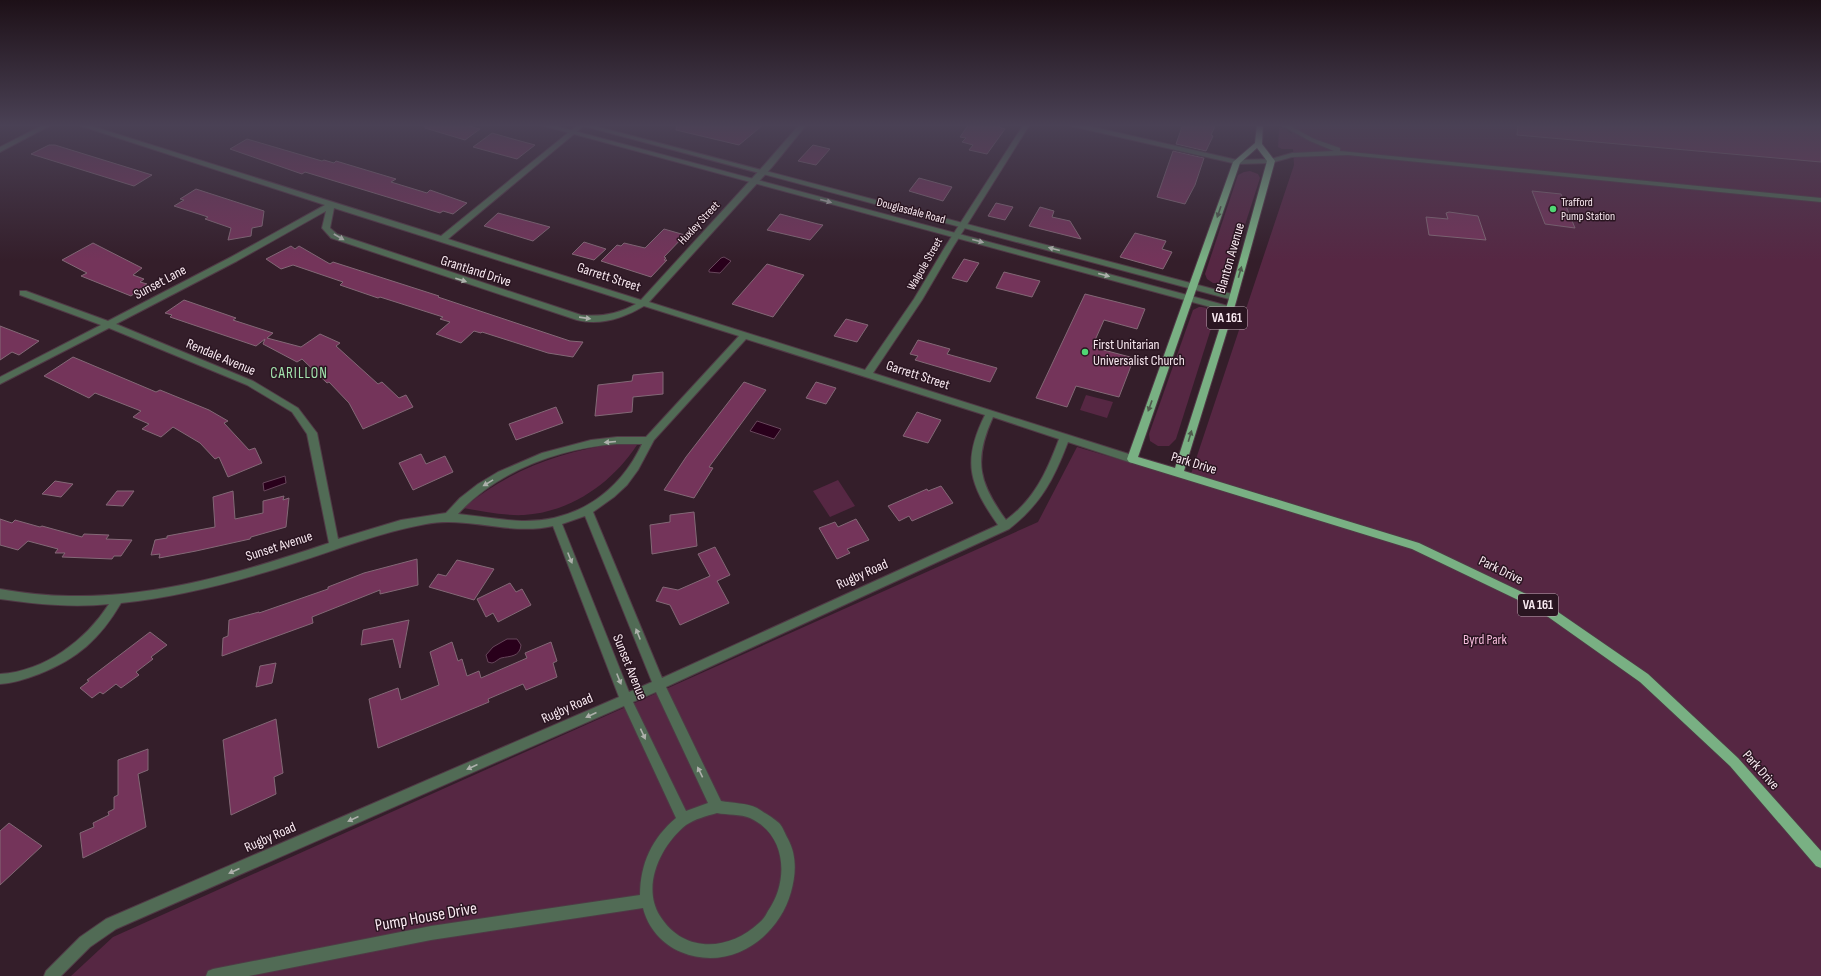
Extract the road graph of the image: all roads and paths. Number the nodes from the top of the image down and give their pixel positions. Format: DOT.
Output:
graph roads {
  1 [pos="220,170"];
  2 [pos="527,170"];
  3 [pos="711,170"];
  4 [pos="753,170"];
  5 [pos="764,170"];
  6 [pos="998,170"];
  7 [pos="1234,170"];
  8 [pos="1269,170"];
  9 [pos="1515,170"];
  10 [pos="762,172"];
  11 [pos="754,181"];
  12 [pos="1821,200"];
  13 [pos="331,205"];
  14 [pos="962,225"];
  15 [pos="956,236"];
  16 [pos="443,239"];
  17 [pos="1193,286"];
  18 [pos="23,293"];
  19 [pos="1233,297"];
  20 [pos="1189,298"];
  21 [pos="643,302"];
  22 [pos="1229,309"];
  23 [pos="108,324"];
  24 [pos="745,335"];
  25 [pos="867,374"];
  26 [pos="0,381"];
  27 [pos="990,413"];
  28 [pos="1065,437"];
  29 [pos="649,440"];
  30 [pos="1132,459"];
  31 [pos="1178,473"];
  32 [pos="587,510"];
  33 [pos="449,517"];
  34 [pos="556,522"];
  35 [pos="1005,526"];
  36 [pos="334,544"];
  37 [pos="0,594"];
  38 [pos="117,600"];
  39 [pos="0,679"];
  40 [pos="658,683"];
  41 [pos="626,699"];
  42 [pos="717,807"];
  43 [pos="684,820"];
  44 [pos="1821,861"];
  45 [pos="647,901"];
  46 [pos="51,976"];
  47 [pos="214,976"];
  1 -- 13 [label="street, Garrett Street"];
  2 -- 16 [label="street"];
  3 -- 11 [label="street, Douglasdale Road"];
  4 -- 10 [label="street, Douglasdale Road"];
  5 -- 10 [label="street, Huxley Street"];
  6 -- 14 [label="street, Walpole Street"];
  7 -- 17 [label="main road, Blanton Avenue / VA 161, one-way"];
  19 -- 8 [label="main road, Blanton Avenue / VA 161, one-way"];
  9 -- 12 [label="street"];
  10 -- 11 [label="street, Huxley Street"];
  10 -- 14 [label="street, Douglasdale Road"];
  11 -- 15 [label="street, Douglasdale Road, one-way"];
  11 -- 21 [label="street, Huxley Street"];
  13 -- 16 [label="street, Garrett Street"];
  13 -- 21 [label="street, Grantland Drive, one-way"];
  13 -- 23 [label="street, Sunset Lane"];
  14 -- 15 [label="street, Walpole Street"];
  17 -- 14 [label="street, Douglasdale Road, one-way"];
  15 -- 20 [label="street, Douglasdale Road, one-way"];
  15 -- 25 [label="street, Walpole Street"];
  16 -- 21 [label="street, Garrett Street"];
  17 -- 19 [label="street, Douglasdale Road"];
  17 -- 20 [label="main road, Blanton Avenue / VA 161"];
  18 -- 23 [label="street, Rendale Avenue"];
  19 -- 22 [label="main road, Blanton Avenue / VA 161"];
  20 -- 22 [label="street, Douglasdale Road"];
  20 -- 30 [label="main road, Blanton Avenue / VA 161, one-way"];
  21 -- 24 [label="street, Garrett Street"];
  31 -- 22 [label="main road, Blanton Avenue / VA 161, one-way"];
  23 -- 26 [label="street, Sunset Lane"];
  23 -- 36 [label="street, Rendale Avenue"];
  24 -- 25 [label="street, Garrett Street"];
  24 -- 29 [label="street, Sunset Avenue"];
  25 -- 27 [label="street, Garrett Street"];
  27 -- 28 [label="street, Garrett Street"];
  27 -- 35 [label="street"];
  28 -- 30 [label="street, Garrett Street"];
  28 -- 35 [label="street, Rugby Road"];
  29 -- 32 [label="street, Sunset Avenue"];
  29 -- 33 [label="street, one-way"];
  30 -- 31 [label="main road, Park Drive / VA 161"];
  31 -- 44 [label="main road, Park Drive / VA 161"];
  32 -- 34 [label="street, Sunset Avenue"];
  40 -- 32 [label="street, Sunset Avenue, one-way"];
  33 -- 34 [label="street, Sunset Avenue"];
  33 -- 36 [label="street, Sunset Avenue"];
  34 -- 41 [label="street, Sunset Avenue, one-way"];
  35 -- 40 [label="street, Rugby Road"];
  36 -- 38 [label="street, Sunset Avenue"];
  37 -- 38 [label="street, Sunset Avenue"];
  38 -- 39 [label="street"];
  40 -- 41 [label="street, Rugby Road"];
  42 -- 40 [label="street, Sunset Avenue, one-way"];
  41 -- 43 [label="street, Sunset Avenue, one-way"];
  41 -- 46 [label="street, Rugby Road, one-way"];
  42 -- 43 [label="street"];
  42 -- 45 [label="street"];
  43 -- 45 [label="street"];
  45 -- 47 [label="street, Pump House Drive"];
}
